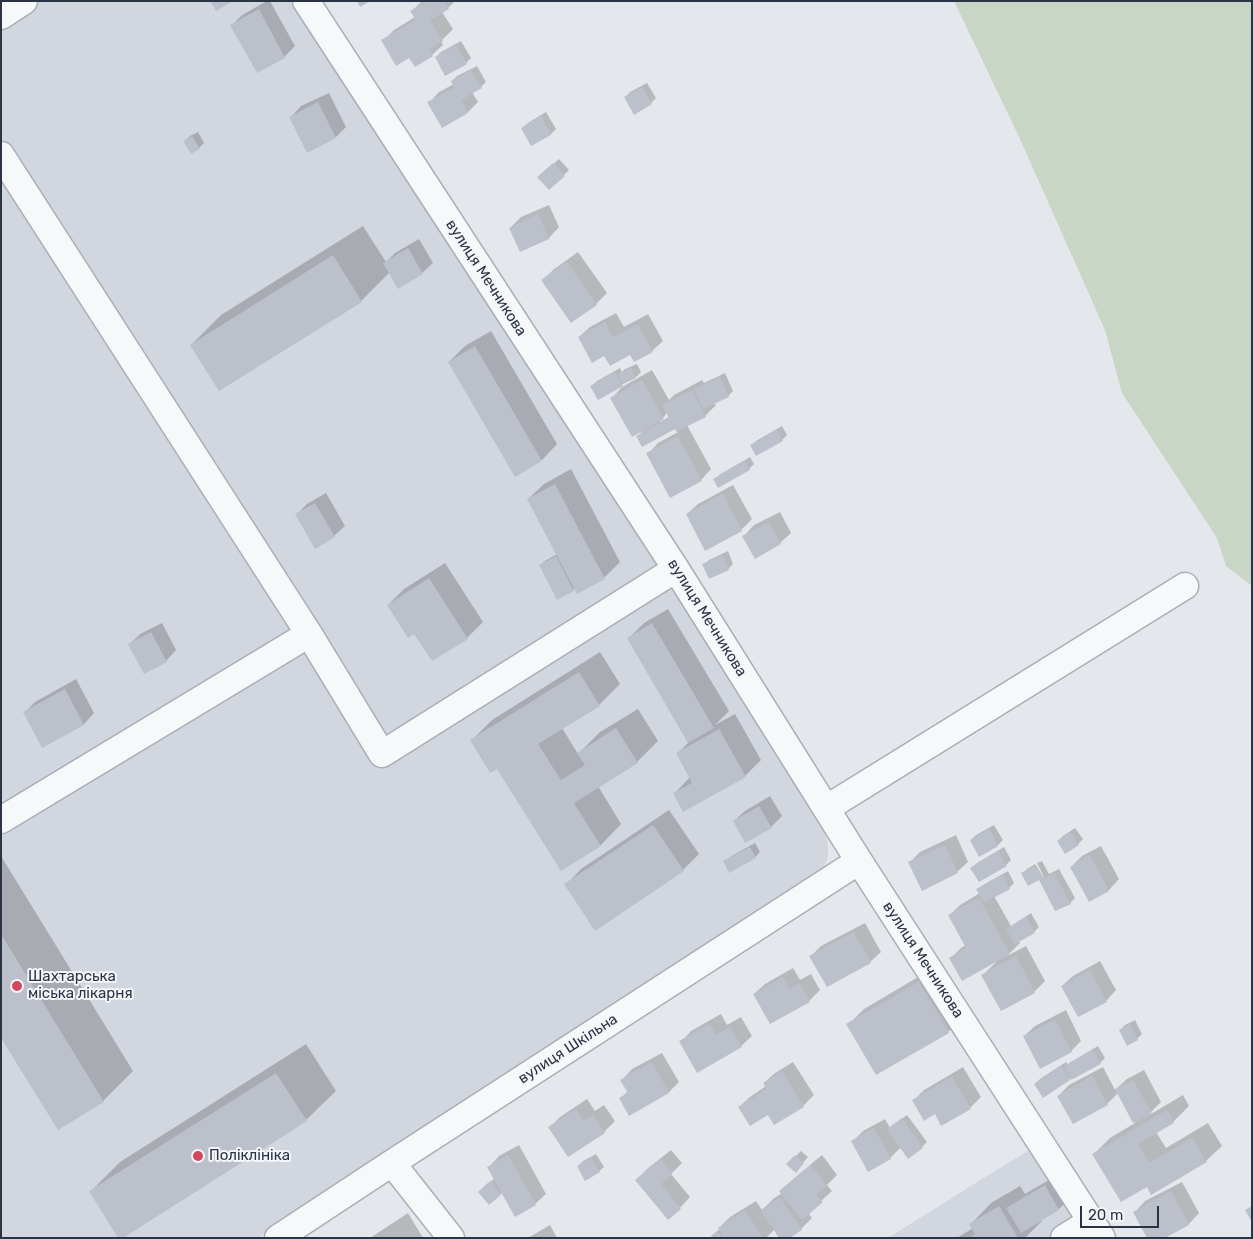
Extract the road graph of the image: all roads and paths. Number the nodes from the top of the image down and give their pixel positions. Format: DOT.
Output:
graph roads {
  1 [pos="24,1"];
  2 [pos="306,1"];
  3 [pos="1,16"];
  4 [pos="1,155"];
  5 [pos="676,569"];
  6 [pos="1185,586"];
  7 [pos="309,634"];
  8 [pos="827,808"];
  9 [pos="1,820"];
  10 [pos="859,861"];
  11 [pos="392,1163"];
  12 [pos="1097,1230"];
  13 [pos="278,1238"];
  14 [pos="451,1238"];
  15 [pos="1064,1238"];
  1 -- 3 [label="street"];
  2 -- 5 [label="street, вулиця Мечникова"];
  4 -- 7 [label="street"];
  5 -- 7 [label="street"];
  5 -- 8 [label="street, вулиця Мечникова"];
  6 -- 8 [label="street"];
  7 -- 9 [label="street"];
  8 -- 10 [label="street, вулиця Мечникова"];
  10 -- 11 [label="street, вулиця Шкільна"];
  10 -- 12 [label="street, вулиця Мечникова"];
  11 -- 13 [label="street, вулиця Шкільна"];
  11 -- 14 [label="street"];
  12 -- 15 [label="street"];
}
